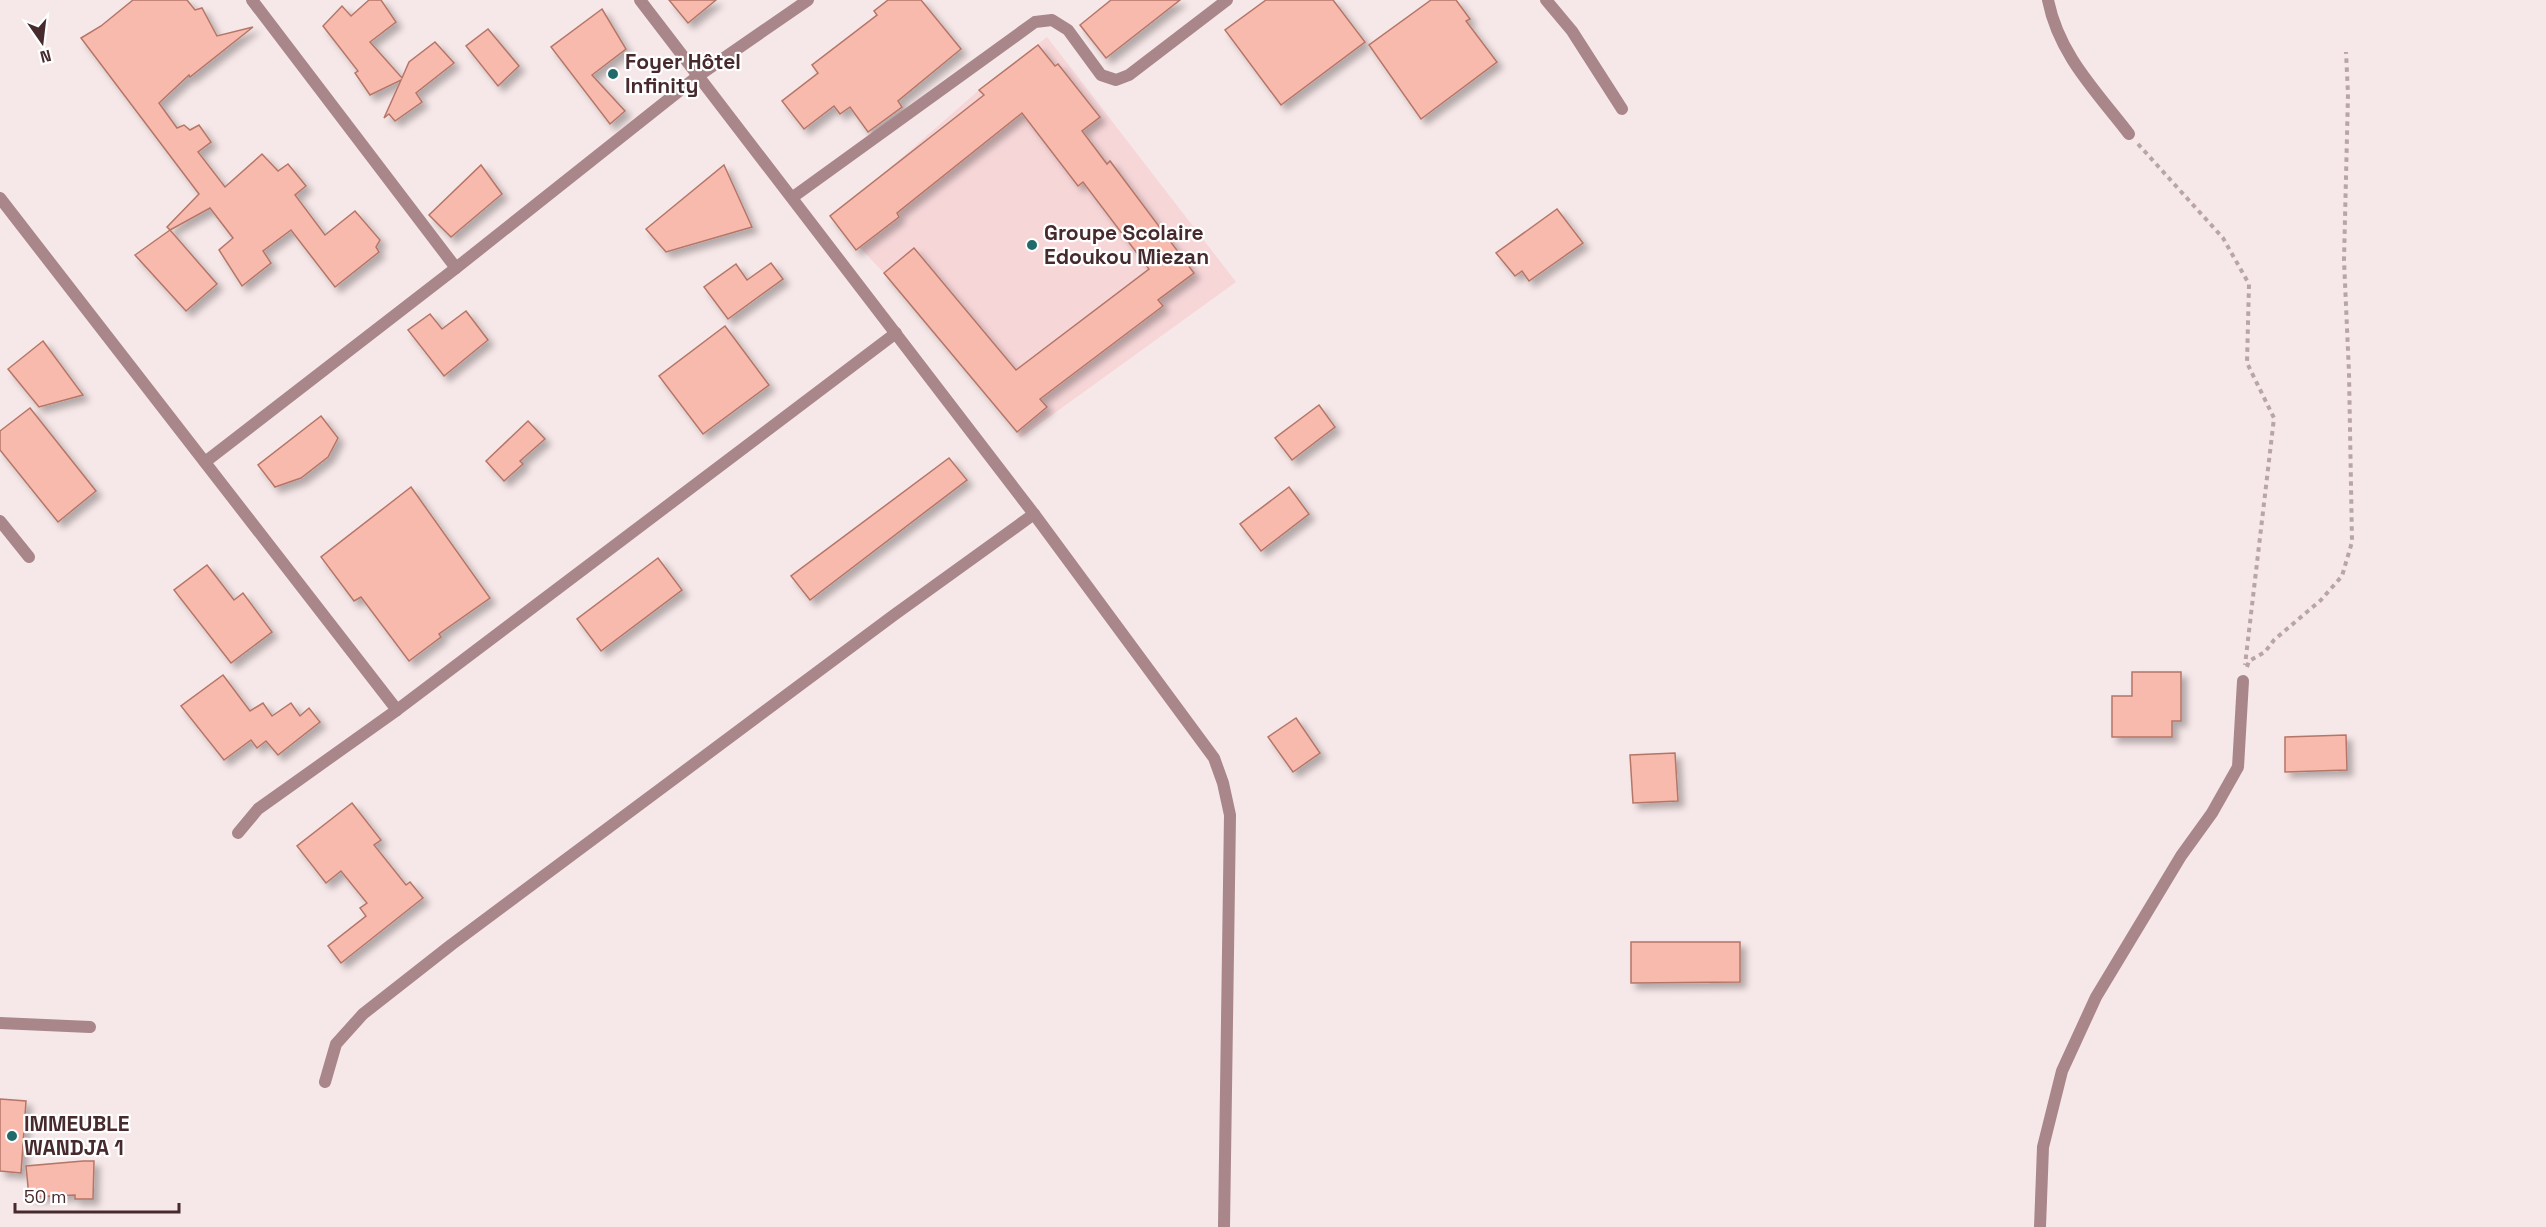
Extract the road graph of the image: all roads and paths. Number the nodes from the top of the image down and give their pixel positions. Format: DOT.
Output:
graph roads {
  1 [pos="252,0"];
  2 [pos="640,0"];
  3 [pos="808,0"];
  4 [pos="1227,0"];
  5 [pos="1546,0"];
  6 [pos="2048,0"];
  7 [pos="2346,52"];
  8 [pos="698,76"];
  9 [pos="1622,109"];
  10 [pos="2129,134"];
  11 [pos="793,197"];
  12 [pos="0,198"];
  13 [pos="456,268"];
  14 [pos="896,333"];
  15 [pos="205,462"];
  16 [pos="1034,514"];
  17 [pos="0,521"];
  18 [pos="29,557"];
  19 [pos="2243,681"];
  20 [pos="397,710"];
  21 [pos="238,833"];
  22 [pos="0,1023"];
  23 [pos="90,1027"];
  24 [pos="324,1082"];
  25 [pos="1224,1227"];
  26 [pos="2040,1227"];
  1 -- 13 [label="street"];
  2 -- 8 [label="street"];
  3 -- 8 [label="street"];
  4 -- 11 [label="street"];
  5 -- 9 [label="street"];
  6 -- 10 [label="street"];
  7 -- 19 [label="path"];
  8 -- 11 [label="street"];
  8 -- 13 [label="street"];
  10 -- 19 [label="path"];
  11 -- 14 [label="street"];
  12 -- 15 [label="street"];
  13 -- 15 [label="street"];
  14 -- 16 [label="street"];
  14 -- 20 [label="street"];
  15 -- 20 [label="street"];
  16 -- 24 [label="street"];
  16 -- 25 [label="street"];
  17 -- 18 [label="street"];
  19 -- 26 [label="street"];
  20 -- 21 [label="street"];
  22 -- 23 [label="street"];
}
